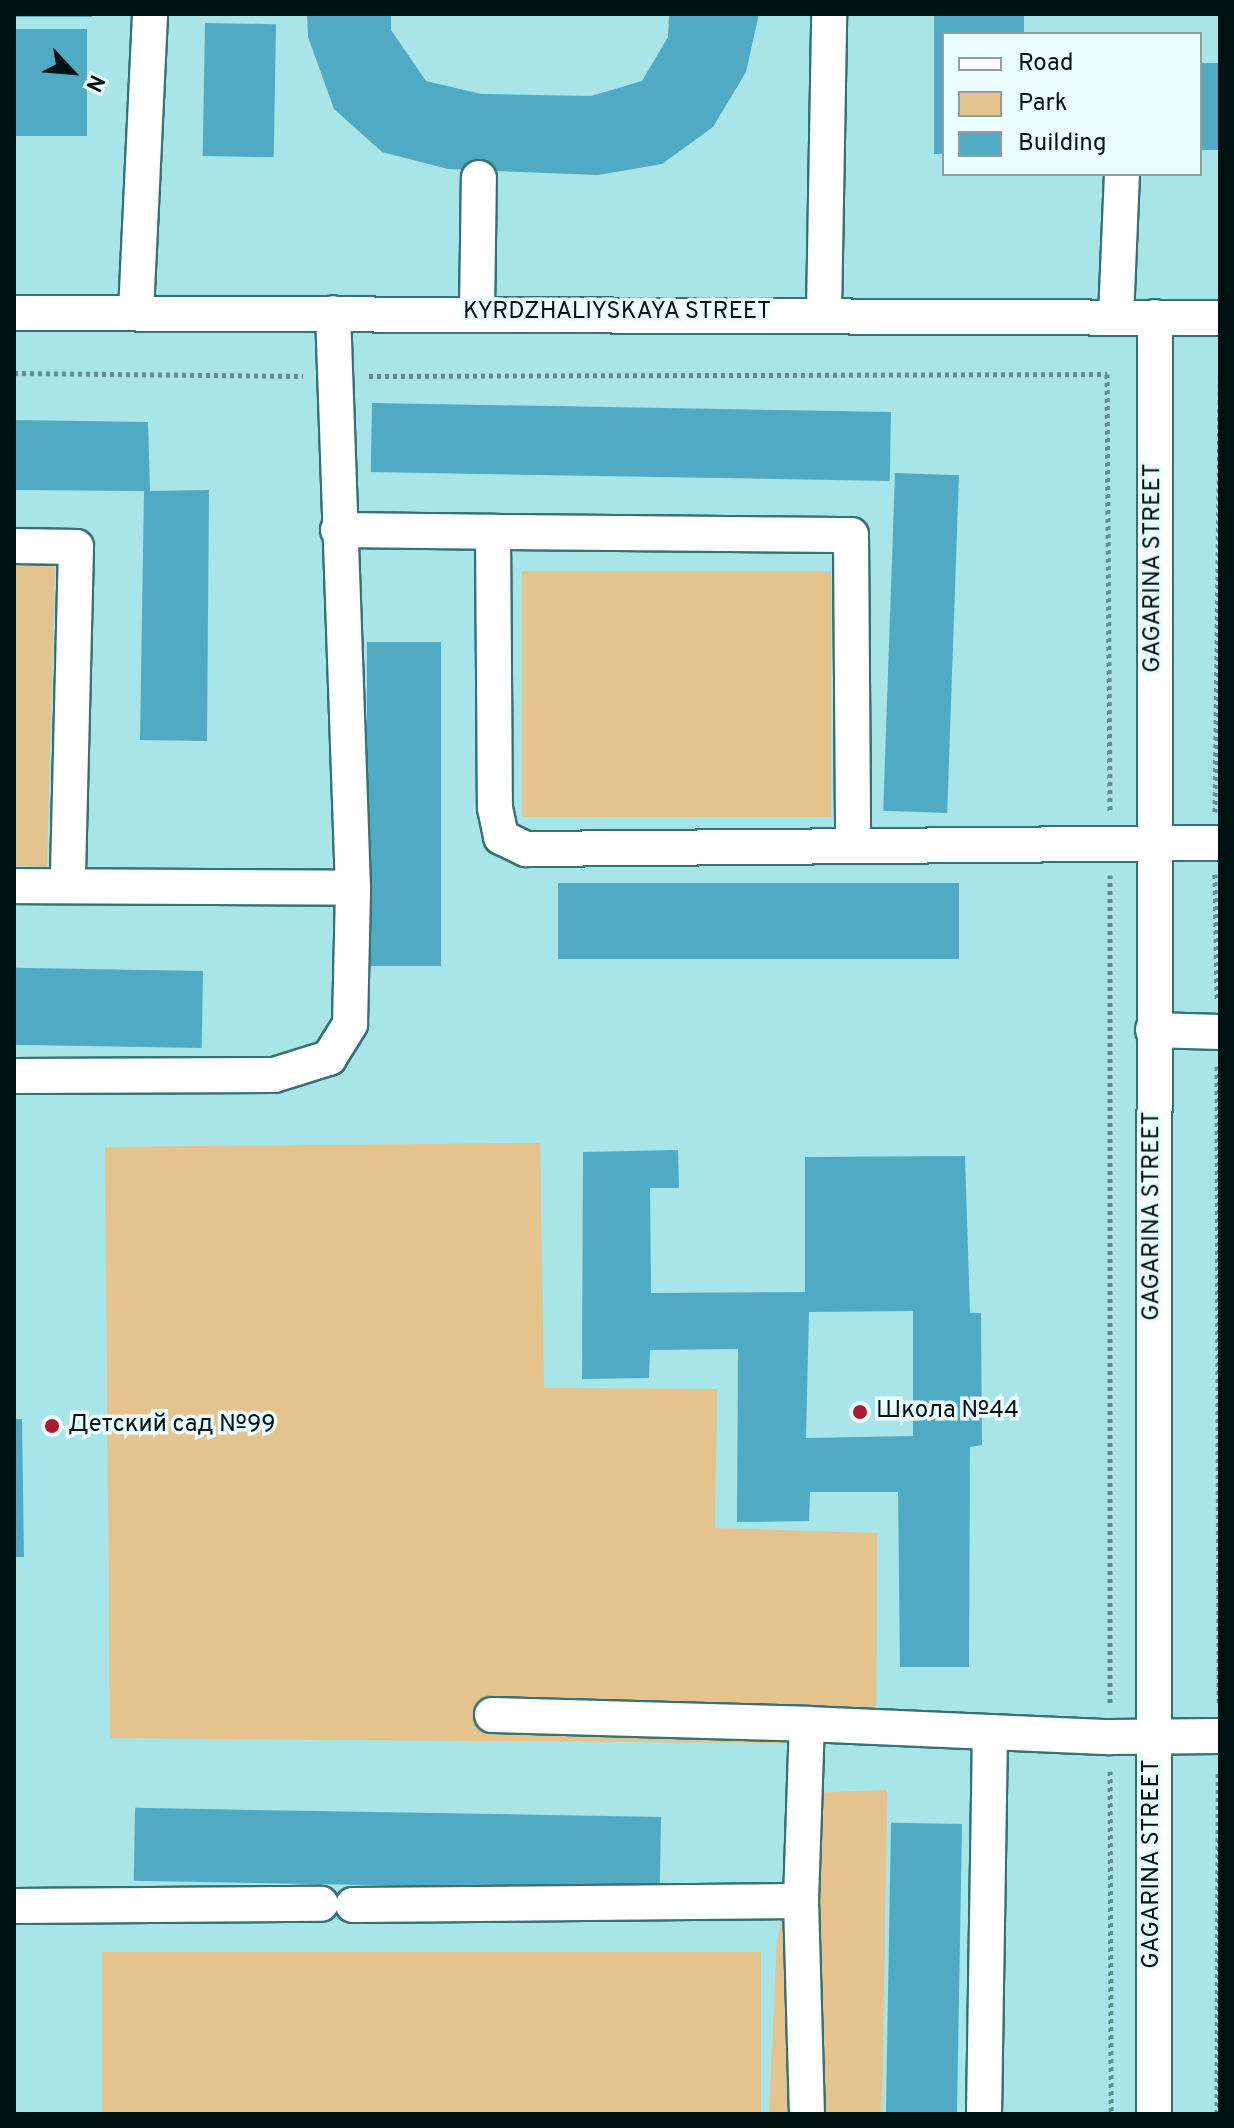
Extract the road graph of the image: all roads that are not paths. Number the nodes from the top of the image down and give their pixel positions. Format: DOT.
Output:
graph roads {
  1 [pos="150,14"];
  2 [pos="829,14"];
  3 [pos="1122,176"];
  4 [pos="479,178"];
  5 [pos="136,312"];
  6 [pos="14,313"];
  7 [pos="333,313"];
  8 [pos="477,313"];
  9 [pos="824,313"];
  10 [pos="1116,317"];
  11 [pos="1155,317"];
  12 [pos="1220,318"];
  13 [pos="338,530"];
  14 [pos="493,532"];
  15 [pos="14,546"];
  16 [pos="1153,842"];
  17 [pos="1218,843"];
  18 [pos="853,846"];
  19 [pos="14,886"];
  20 [pos="68,886"];
  21 [pos="353,888"];
  22 [pos="1153,1030"];
  23 [pos="1218,1032"];
  24 [pos="14,1076"];
  25 [pos="492,1715"];
  26 [pos="807,1724"];
  27 [pos="990,1732"];
  28 [pos="1219,1736"];
  29 [pos="1153,1737"];
  30 [pos="801,1901"];
  31 [pos="14,1906"];
  32 [pos="807,2114"];
  33 [pos="984,2114"];
  34 [pos="1154,2114"];
  1 -- 5 [label="street"];
  2 -- 9 [label="street"];
  3 -- 10 [label="street"];
  4 -- 8 [label="street"];
  5 -- 6 [label="street, KYRDZHALIYSKAYA STREET"];
  5 -- 7 [label="street, KYRDZHALIYSKAYA STREET"];
  7 -- 8 [label="street, KYRDZHALIYSKAYA STREET"];
  7 -- 13 [label="street"];
  8 -- 9 [label="street, KYRDZHALIYSKAYA STREET"];
  9 -- 10 [label="street, KYRDZHALIYSKAYA STREET"];
  10 -- 11 [label="street, KYRDZHALIYSKAYA STREET"];
  11 -- 12 [label="street, KYRDZHALIYSKAYA STREET"];
  11 -- 16 [label="street, GAGARINA STREET"];
  13 -- 14 [label="street"];
  13 -- 21 [label="street"];
  14 -- 18 [label="street"];
  14 -- 18 [label="street"];
  15 -- 20 [label="street"];
  16 -- 17 [label="street"];
  16 -- 18 [label="street"];
  16 -- 22 [label="street, GAGARINA STREET"];
  19 -- 20 [label="street"];
  20 -- 21 [label="street"];
  21 -- 24 [label="street"];
  22 -- 23 [label="street"];
  22 -- 29 [label="street, GAGARINA STREET"];
  25 -- 26 [label="street"];
  26 -- 27 [label="street"];
  26 -- 30 [label="street"];
  27 -- 29 [label="street"];
  27 -- 33 [label="street"];
  28 -- 29 [label="street"];
  29 -- 34 [label="street, GAGARINA STREET"];
  30 -- 31 [label="street"];
  30 -- 32 [label="street"];
}
